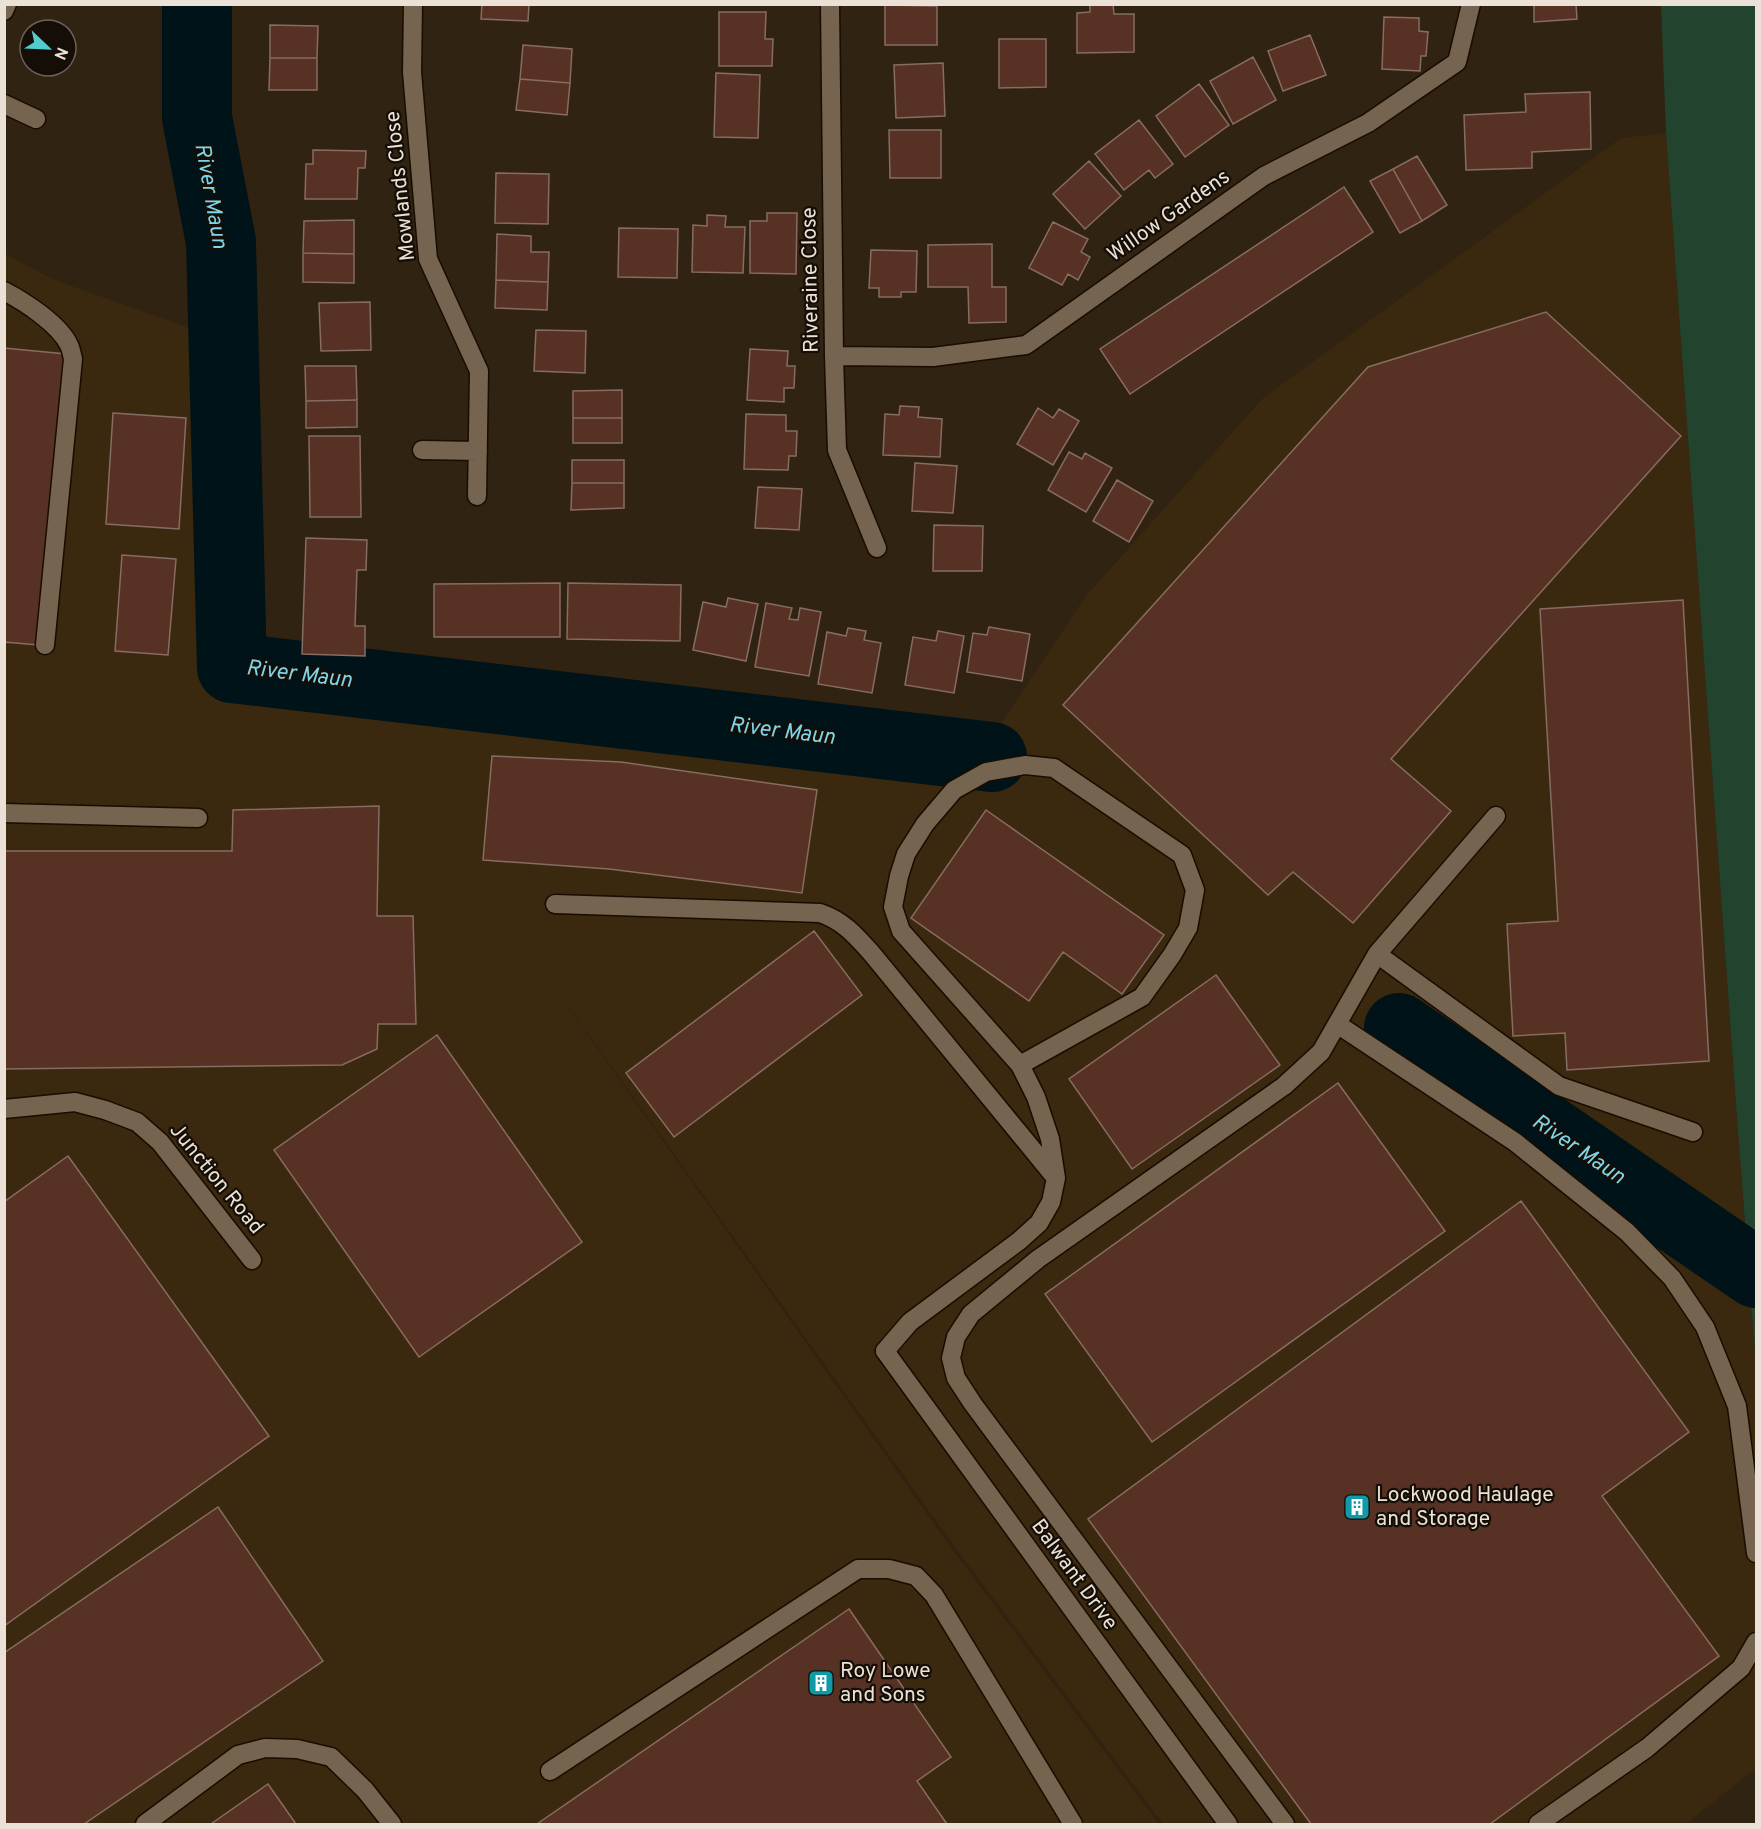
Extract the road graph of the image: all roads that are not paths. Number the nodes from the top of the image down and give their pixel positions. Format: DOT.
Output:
graph roads {
  1 [pos="7,4"];
  2 [pos="413,4"];
  3 [pos="830,4"];
  4 [pos="1471,4"];
  5 [pos="4,11"];
  6 [pos="4,104"];
  7 [pos="36,119"];
  8 [pos="4,291"];
  9 [pos="834,356"];
  10 [pos="422,450"];
  11 [pos="478,451"];
  12 [pos="477,496"];
  13 [pos="877,548"];
  14 [pos="45,645"];
  15 [pos="4,813"];
  16 [pos="1496,816"];
  17 [pos="198,818"];
  18 [pos="555,904"];
  19 [pos="1377,954"];
  20 [pos="1337,1024"];
  21 [pos="1020,1065"];
  22 [pos="4,1109"];
  23 [pos="1693,1132"];
  24 [pos="1056,1178"];
  25 [pos="252,1260"];
  26 [pos="1756,1553"];
  27 [pos="1756,1642"];
  28 [pos="550,1771"];
  29 [pos="145,1824"];
  30 [pos="392,1824"];
  31 [pos="1073,1824"];
  32 [pos="1228,1824"];
  33 [pos="1285,1824"];
  34 [pos="1538,1824"];
  1 -- 5 [label="street"];
  2 -- 11 [label="street, Mowlands Close"];
  3 -- 9 [label="street, Riveraine Close"];
  4 -- 9 [label="street, Willow Gardens"];
  6 -- 7 [label="street"];
  8 -- 14 [label="street"];
  9 -- 13 [label="street, Riveraine Close"];
  10 -- 11 [label="street"];
  11 -- 12 [label="street, Mowlands Close"];
  15 -- 17 [label="street"];
  16 -- 19 [label="street"];
  18 -- 24 [label="street"];
  19 -- 20 [label="street"];
  19 -- 23 [label="street"];
  20 -- 26 [label="street"];
  20 -- 33 [label="street"];
  21 -- 21 [label="street"];
  21 -- 24 [label="street"];
  22 -- 25 [label="street, Junction Road"];
  24 -- 32 [label="street, Balwant Drive"];
  27 -- 34 [label="street"];
  28 -- 31 [label="street"];
  29 -- 30 [label="street"];
}
